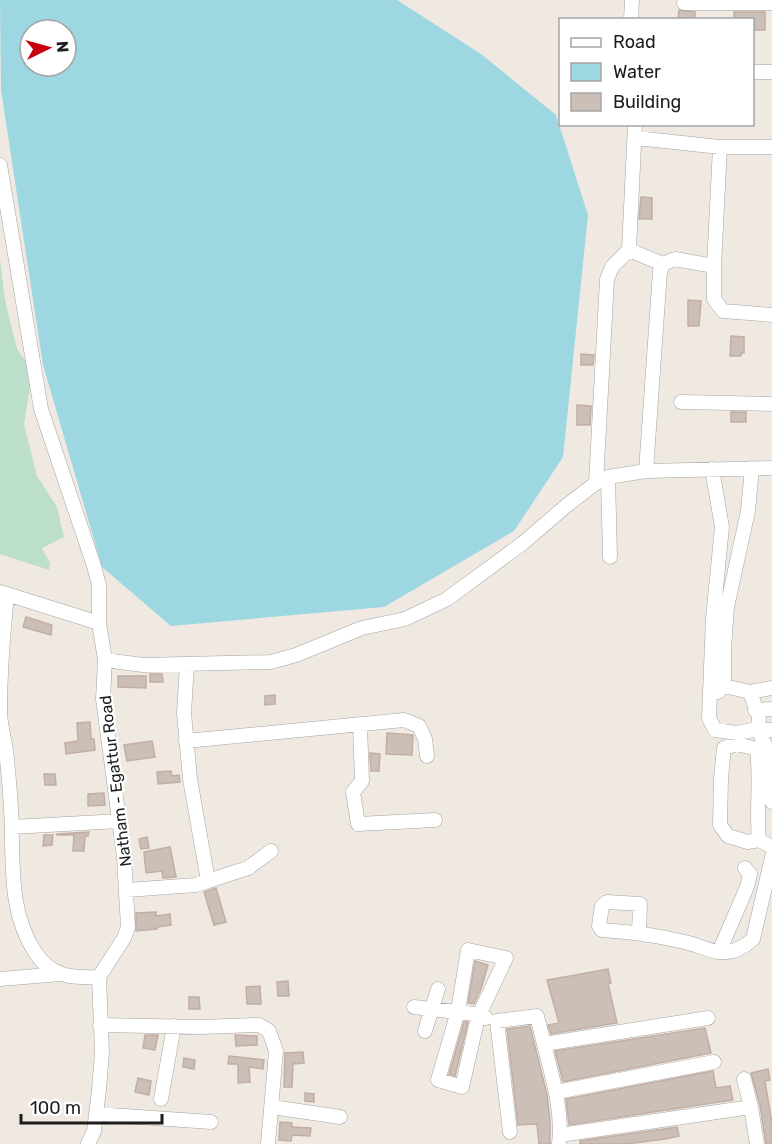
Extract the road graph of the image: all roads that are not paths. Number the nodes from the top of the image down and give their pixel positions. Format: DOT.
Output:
graph roads {
  1 [pos="632,0"];
  2 [pos="684,3"];
  3 [pos="772,3"];
  4 [pos="631,18"];
  5 [pos="754,72"];
  6 [pos="772,72"];
  7 [pos="636,131"];
  8 [pos="720,147"];
  9 [pos="772,147"];
  10 [pos="0,165"];
  11 [pos="629,250"];
  12 [pos="663,264"];
  13 [pos="714,266"];
  14 [pos="772,315"];
  15 [pos="681,402"];
  16 [pos="772,404"];
  17 [pos="752,468"];
  18 [pos="772,468"];
  19 [pos="712,469"];
  20 [pos="646,471"];
  21 [pos="602,480"];
  22 [pos="610,556"];
  23 [pos="4,593"];
  24 [pos="99,622"];
  25 [pos="1,647"];
  26 [pos="105,660"];
  27 [pos="187,664"];
  28 [pos="724,686"];
  29 [pos="772,688"];
  30 [pos="750,692"];
  31 [pos="710,700"];
  32 [pos="772,709"];
  33 [pos="755,710"];
  34 [pos="0,713"];
  35 [pos="360,724"];
  36 [pos="765,729"];
  37 [pos="186,741"];
  38 [pos="3,751"];
  39 [pos="427,756"];
  40 [pos="772,802"];
  41 [pos="6,811"];
  42 [pos="120,820"];
  43 [pos="435,820"];
  44 [pos="12,827"];
  45 [pos="759,840"];
  46 [pos="772,848"];
  47 [pos="271,851"];
  48 [pos="771,863"];
  49 [pos="745,868"];
  50 [pos="208,881"];
  51 [pos="7,887"];
  52 [pos="127,890"];
  53 [pos="639,933"];
  54 [pos="719,952"];
  55 [pos="61,975"];
  56 [pos="99,977"];
  57 [pos="0,979"];
  58 [pos="438,989"];
  59 [pos="414,1007"];
  60 [pos="432,1009"];
  61 [pos="458,1011"];
  62 [pos="478,1017"];
  63 [pos="708,1018"];
  64 [pos="497,1021"];
  65 [pos="100,1025"];
  66 [pos="174,1026"];
  67 [pos="425,1031"];
  68 [pos="544,1044"];
  69 [pos="714,1062"];
  70 [pos="744,1079"];
  71 [pos="556,1092"];
  72 [pos="161,1099"];
  73 [pos="272,1107"];
  74 [pos="751,1107"];
  75 [pos="96,1114"];
  76 [pos="340,1117"];
  77 [pos="211,1122"];
  78 [pos="510,1132"];
  79 [pos="560,1140"];
  80 [pos="88,1144"];
  81 [pos="268,1144"];
  82 [pos="757,1144"];
  1 -- 4 [label="street"];
  2 -- 3 [label="street"];
  5 -- 6 [label="street"];
  7 -- 8 [label="street"];
  7 -- 11 [label="street"];
  8 -- 9 [label="street"];
  8 -- 13 [label="street"];
  10 -- 24 [label="street, Natham - Egattur Road"];
  11 -- 12 [label="street"];
  11 -- 21 [label="street"];
  12 -- 13 [label="street"];
  12 -- 20 [label="street"];
  13 -- 14 [label="street"];
  15 -- 16 [label="street"];
  17 -- 18 [label="street"];
  17 -- 19 [label="street"];
  17 -- 28 [label="street"];
  19 -- 20 [label="street"];
  19 -- 31 [label="street"];
  20 -- 21 [label="street"];
  21 -- 22 [label="street"];
  21 -- 27 [label="street"];
  23 -- 24 [label="street"];
  23 -- 25 [label="street"];
  24 -- 26 [label="street, Natham - Egattur Road"];
  25 -- 34 [label="street"];
  26 -- 27 [label="street"];
  26 -- 42 [label="street, Natham - Egattur Road"];
  27 -- 37 [label="street"];
  28 -- 30 [label="street"];
  28 -- 31 [label="street"];
  29 -- 30 [label="street"];
  30 -- 33 [label="street"];
  31 -- 36 [label="street"];
  32 -- 33 [label="street"];
  33 -- 36 [label="street"];
  34 -- 38 [label="street"];
  35 -- 37 [label="street"];
  35 -- 39 [label="street"];
  35 -- 43 [label="street"];
  36 -- 40 [label="street"];
  37 -- 50 [label="street"];
  38 -- 41 [label="street"];
  41 -- 44 [label="street"];
  42 -- 44 [label="street"];
  42 -- 52 [label="street, Natham - Egattur Road"];
  44 -- 51 [label="street"];
  45 -- 45 [label="street"];
  45 -- 46 [label="street"];
  47 -- 50 [label="street"];
  48 -- 54 [label="street"];
  49 -- 54 [label="street"];
  50 -- 52 [label="street"];
  51 -- 55 [label="street"];
  52 -- 56 [label="street, Natham - Egattur Road"];
  53 -- 54 [label="street"];
  55 -- 56 [label="street"];
  55 -- 57 [label="street"];
  56 -- 65 [label="street"];
  58 -- 60 [label="street"];
  59 -- 60 [label="street"];
  60 -- 61 [label="street"];
  60 -- 67 [label="street"];
  61 -- 62 [label="street"];
  61 -- 62 [label="street"];
  61 -- 62 [label="street"];
  62 -- 64 [label="street"];
  63 -- 68 [label="street"];
  64 -- 68 [label="street"];
  64 -- 78 [label="street"];
  65 -- 66 [label="street"];
  65 -- 75 [label="street"];
  66 -- 72 [label="street"];
  66 -- 73 [label="street"];
  68 -- 71 [label="street"];
  69 -- 71 [label="street"];
  70 -- 74 [label="street"];
  71 -- 79 [label="street"];
  73 -- 76 [label="street"];
  73 -- 81 [label="street"];
  74 -- 79 [label="street"];
  74 -- 82 [label="street"];
  75 -- 77 [label="street"];
  75 -- 80 [label="street"];
}
